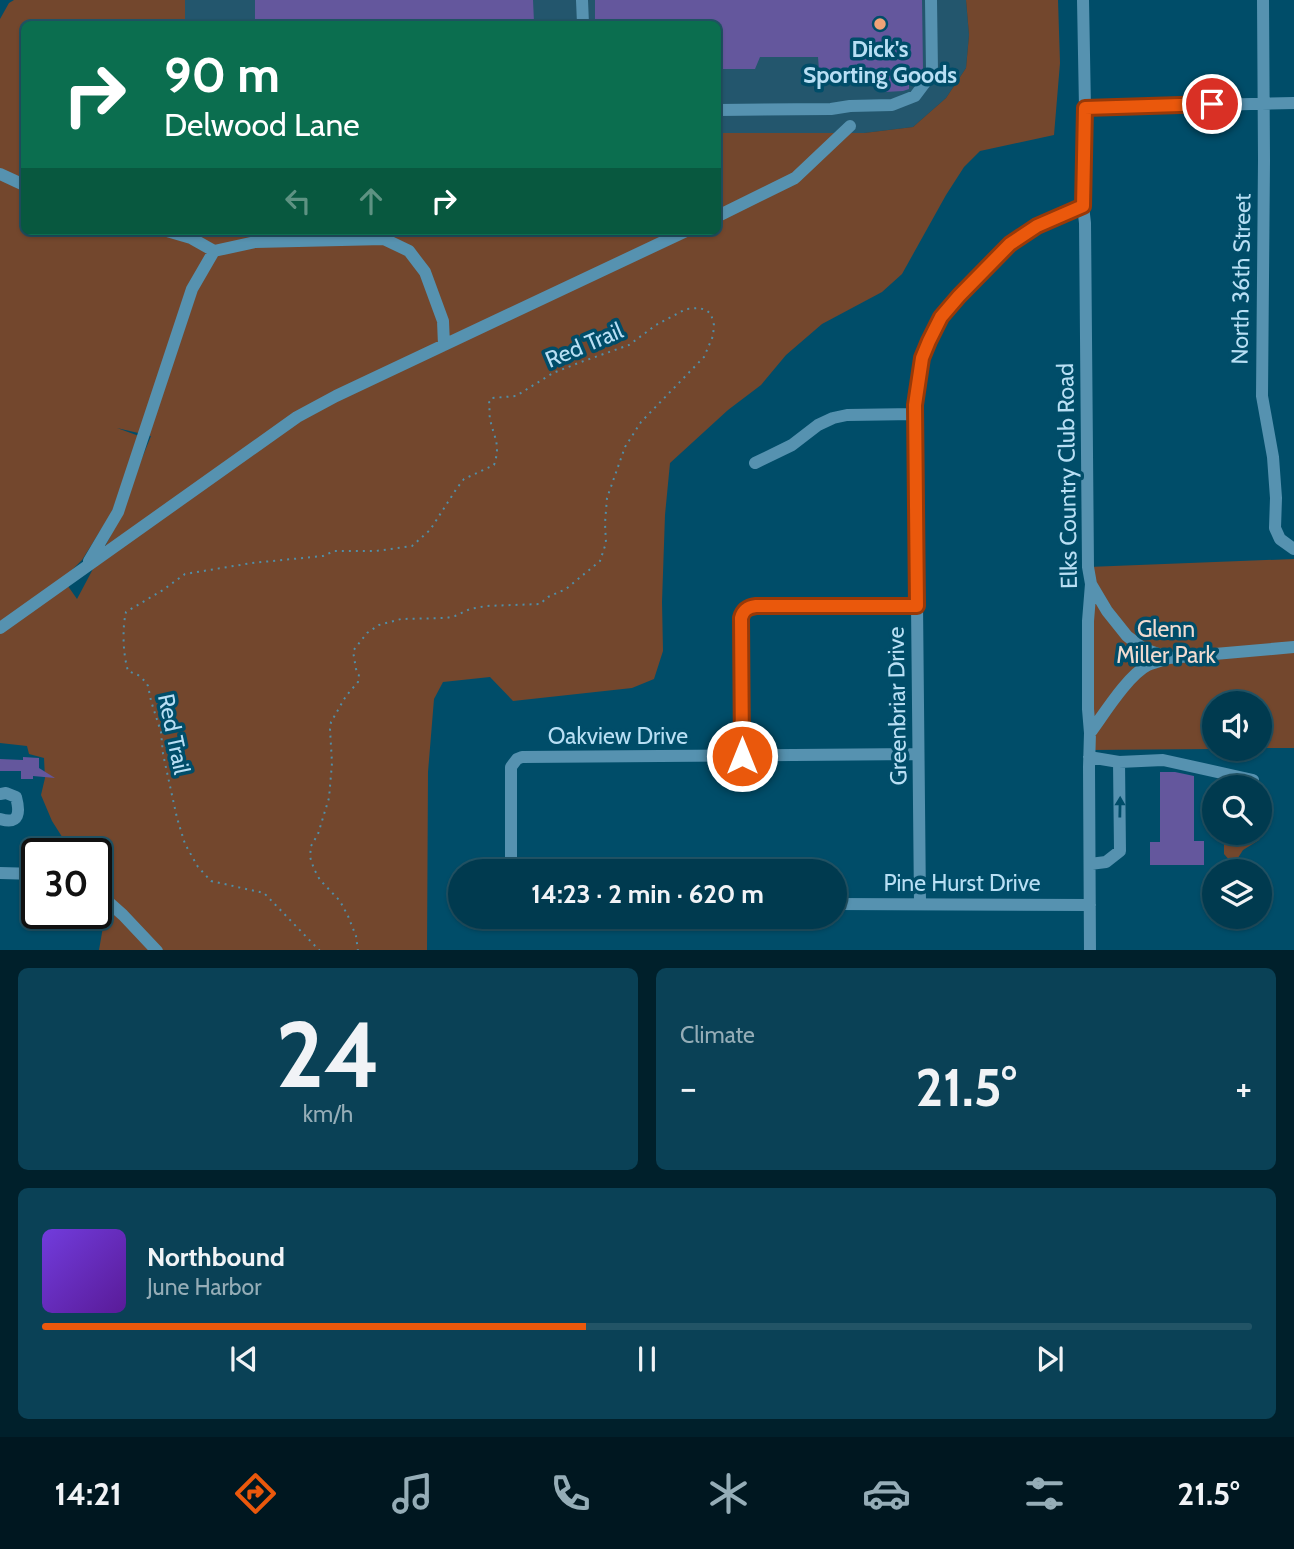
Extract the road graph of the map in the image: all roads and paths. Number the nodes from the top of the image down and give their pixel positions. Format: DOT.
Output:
graph roads {
  1 [pos="582,0"];
  2 [pos="931,0"];
  3 [pos="1083,0"];
  4 [pos="1263,0"];
  5 [pos="583,21"];
  6 [pos="1263,103"];
  7 [pos="1294,103"];
  8 [pos="1085,108"];
  9 [pos="721,110"];
  10 [pos="850,126"];
  11 [pos="0,174"];
  12 [pos="21,184"];
  13 [pos="1083,206"];
  14 [pos="721,215"];
  15 [pos="181,235"];
  16 [pos="678,235"];
  17 [pos="214,251"];
  18 [pos="444,345"];
  19 [pos="915,414"];
  20 [pos="755,463"];
  21 [pos="1294,550"];
  22 [pos="85,568"];
  23 [pos="1091,584"];
  24 [pos="917,606"];
  25 [pos="0,628"];
  26 [pos="1294,647"];
  27 [pos="1169,658"];
  28 [pos="1090,733"];
  29 [pos="918,754"];
  30 [pos="742,756"];
  31 [pos="1089,757"];
  32 [pos="1119,762"];
  33 [pos="1230,775"];
  34 [pos="0,794"];
  35 [pos="0,819"];
  36 [pos="511,859"];
  37 [pos="1090,864"];
  38 [pos="0,873"];
  39 [pos="21,874"];
  40 [pos="847,904"];
  41 [pos="919,904"];
  42 [pos="112,905"];
  43 [pos="1090,905"];
  44 [pos="157,950"];
  45 [pos="320,950"];
  46 [pos="358,950"];
  47 [pos="1090,950"];
  1 -- 5 [label="street"];
  2 -- 9 [label="street"];
  3 -- 8 [label="street, Elks Country Club Road"];
  4 -- 6 [label="street, North 36th Street"];
  6 -- 7 [label="street"];
  6 -- 8 [label="street"];
  6 -- 21 [label="street, North 36th Street"];
  8 -- 13 [label="street, Elks Country Club Road"];
  10 -- 14 [label="street"];
  11 -- 12 [label="street"];
  13 -- 19 [label="street, Greenbriar Drive"];
  13 -- 23 [label="street, Elks Country Club Road"];
  15 -- 17 [label="street"];
  16 -- 18 [label="street"];
  17 -- 18 [label="street"];
  17 -- 22 [label="street"];
  18 -- 22 [label="street"];
  19 -- 20 [label="street"];
  19 -- 24 [label="street, Greenbriar Drive"];
  22 -- 25 [label="street"];
  23 -- 27 [label="street"];
  23 -- 28 [label="street, Elks Country Club Road"];
  24 -- 29 [label="street, Greenbriar Drive"];
  24 -- 30 [label="street"];
  26 -- 27 [label="street"];
  27 -- 28 [label="street"];
  28 -- 31 [label="street, Elks Country Club Road"];
  29 -- 30 [label="street, Oakview Drive"];
  29 -- 41 [label="street, Greenbriar Drive"];
  30 -- 36 [label="street, Oakview Drive"];
  31 -- 32 [label="street"];
  31 -- 37 [label="street, Elks Country Club Road"];
  32 -- 33 [label="street"];
  37 -- 32 [label="street, one-way"];
  34 -- 35 [label="street"];
  37 -- 43 [label="street, Elks Country Club Road"];
  38 -- 39 [label="street"];
  40 -- 41 [label="street, Pine Hurst Drive"];
  41 -- 43 [label="street, Pine Hurst Drive"];
  42 -- 44 [label="street"];
  43 -- 47 [label="street, Elks Country Club Road"];
  45 -- 46 [label="path, Red Trail"];
}
